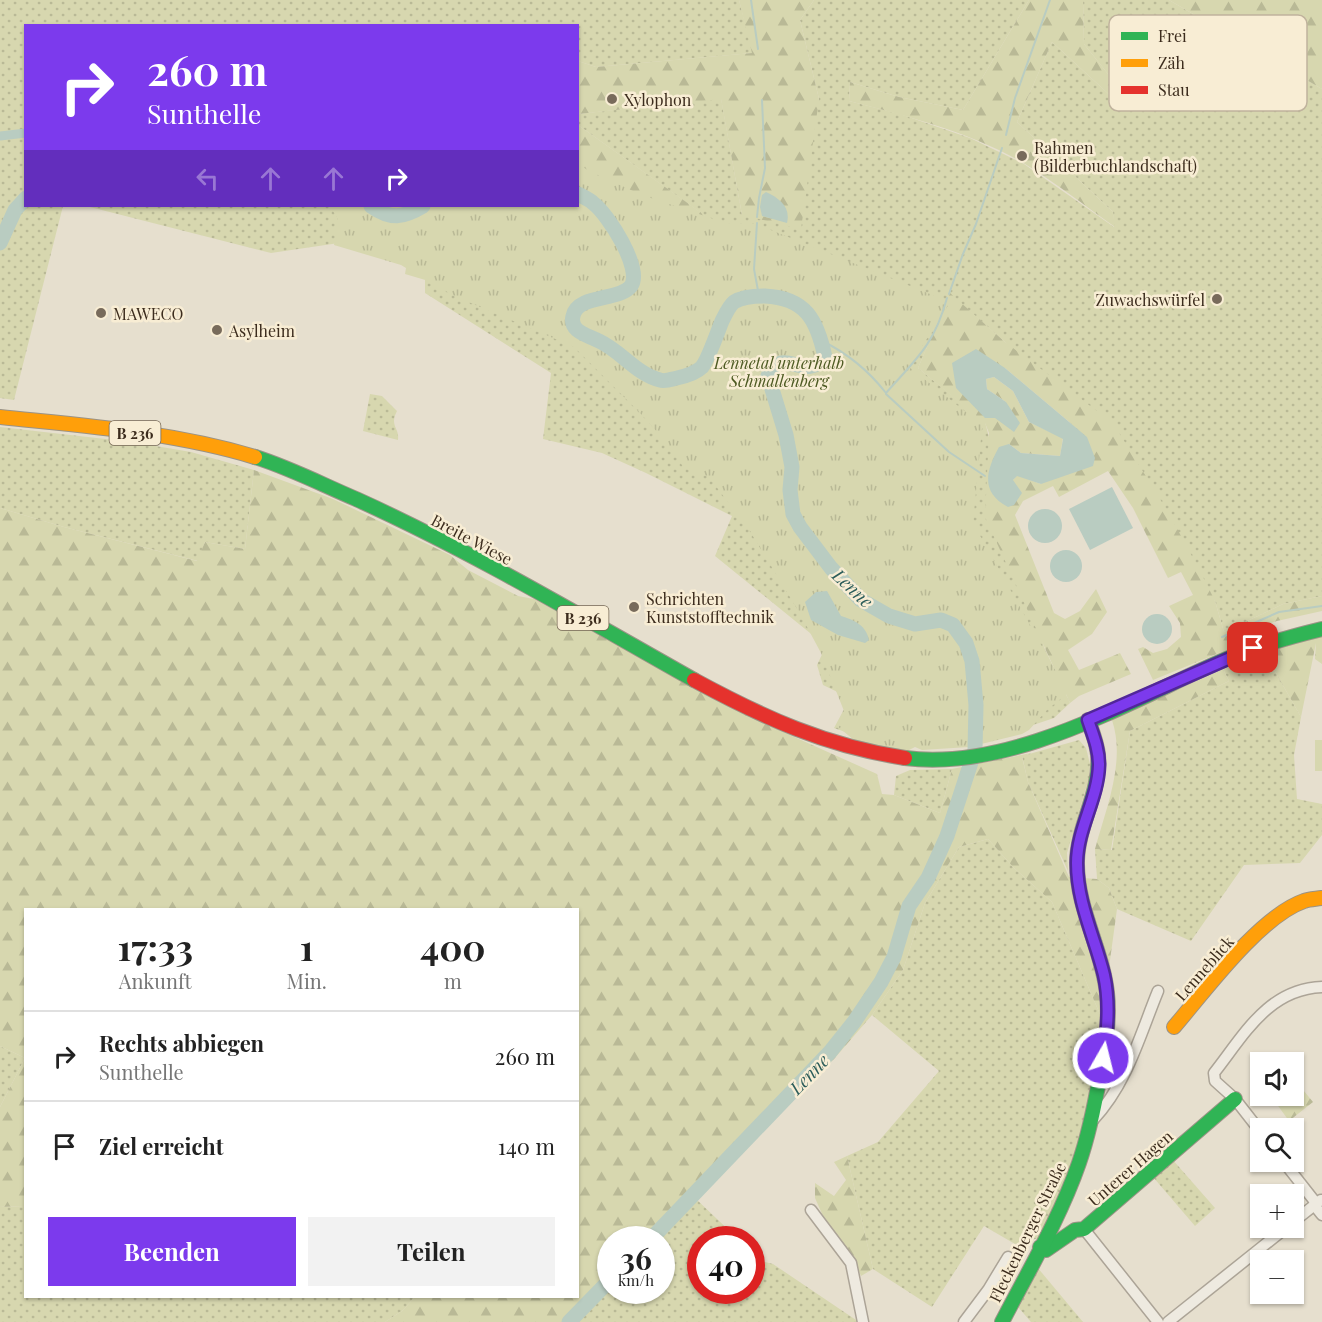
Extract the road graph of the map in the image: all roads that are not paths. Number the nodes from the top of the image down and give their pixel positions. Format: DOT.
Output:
graph roads {
  1 [pos="7,418"];
  2 [pos="1322,628"];
  3 [pos="1088,720"];
  4 [pos="1322,898"];
  5 [pos="1322,987"];
  6 [pos="1158,991"];
  7 [pos="1174,1028"];
  8 [pos="1235,1099"];
  9 [pos="1250,1118"];
  10 [pos="1091,1122"];
  11 [pos="1292,1172"];
  12 [pos="1318,1202"];
  13 [pos="811,1210"];
  14 [pos="1304,1213"];
  15 [pos="1322,1215"];
  16 [pos="1084,1229"];
  17 [pos="1274,1238"];
  18 [pos="1040,1247"];
  19 [pos="1008,1257"];
  20 [pos="1172,1321"];
  21 [pos="863,1322"];
  22 [pos="964,1322"];
  23 [pos="1002,1322"];
  24 [pos="1158,1322"];
  1 -- 3 [label="main road, Breite Wiese / B 236"];
  2 -- 3 [label="main road, B 236"];
  3 -- 10 [label="main road, Fleckenberger Straße"];
  4 -- 7 [label="main road, Lenneblick"];
  5 -- 8 [label="street"];
  6 -- 10 [label="street, Fleckenberger Straße"];
  8 -- 9 [label="street"];
  8 -- 16 [label="main road, Unterer Hagen"];
  10 -- 18 [label="main road, Fleckenberger Straße"];
  11 -- 12 [label="street"];
  12 -- 14 [label="street"];
  12 -- 15 [label="street"];
  13 -- 21 [label="street"];
  16 -- 18 [label="main road, Unterer Hagen"];
  16 -- 24 [label="street"];
  17 -- 20 [label="street"];
  18 -- 23 [label="main road, Fleckenberger Straße"];
  19 -- 22 [label="street"];
}
